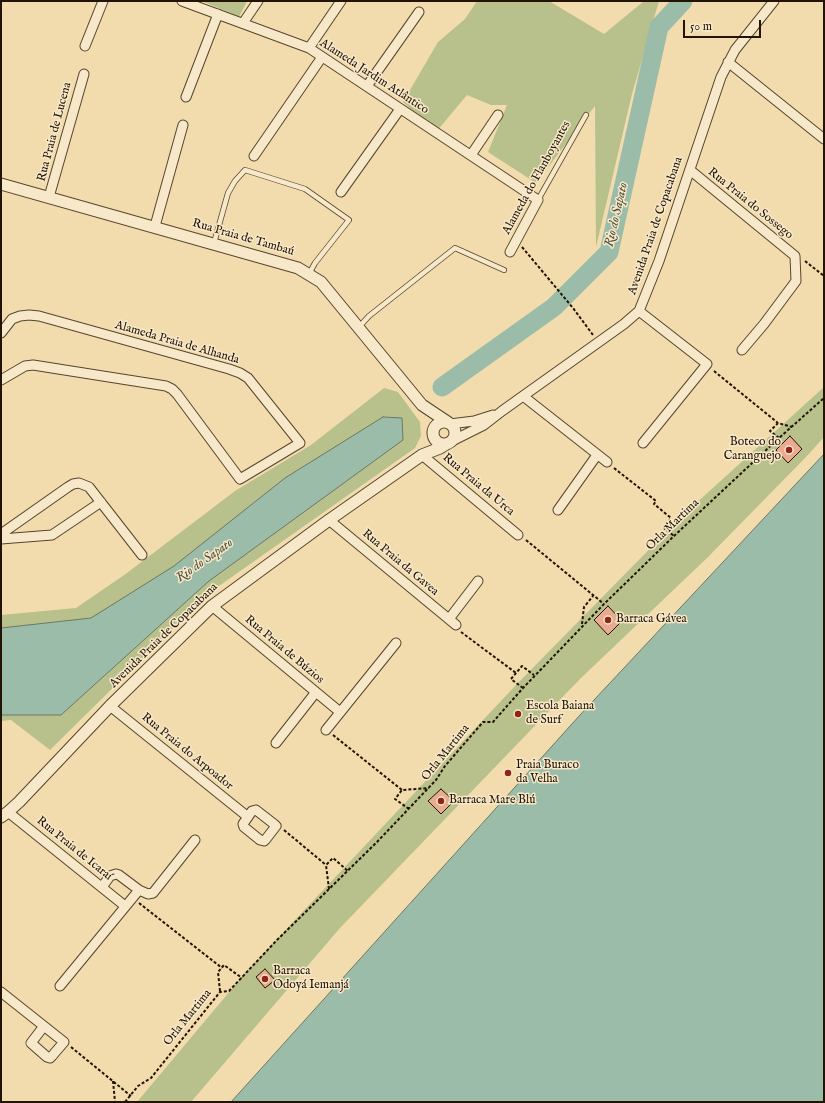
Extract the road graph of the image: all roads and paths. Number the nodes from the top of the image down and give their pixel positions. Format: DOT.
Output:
graph roads {
  1 [pos="103,1"];
  2 [pos="182,1"];
  3 [pos="258,1"];
  4 [pos="341,1"];
  5 [pos="774,1"];
  6 [pos="419,12"];
  7 [pos="218,14"];
  8 [pos="243,24"];
  9 [pos="85,46"];
  10 [pos="309,48"];
  11 [pos="322,57"];
  12 [pos="728,62"];
  13 [pos="84,74"];
  14 [pos="368,86"];
  15 [pos="186,97"];
  16 [pos="400,109"];
  17 [pos="498,115"];
  18 [pos="586,116"];
  19 [pos="183,126"];
  20 [pos="824,139"];
  21 [pos="254,156"];
  22 [pos="471,156"];
  23 [pos="690,170"];
  24 [pos="1,184"];
  25 [pos="341,192"];
  26 [pos="49,197"];
  27 [pos="538,200"];
  28 [pos="155,226"];
  29 [pos="516,240"];
  30 [pos="214,243"];
  31 [pos="510,252"];
  32 [pos="795,256"];
  33 [pos="504,270"];
  34 [pos="309,274"];
  35 [pos="824,276"];
  36 [pos="639,311"];
  37 [pos="359,327"];
  38 [pos="1,332"];
  39 [pos="599,342"];
  40 [pos="742,350"];
  41 [pos="707,364"];
  42 [pos="1,380"];
  43 [pos="523,396"];
  44 [pos="824,398"];
  45 [pos="422,405"];
  46 [pos="502,411"];
  47 [pos="449,423"];
  48 [pos="778,423"];
  49 [pos="792,427"];
  50 [pos="433,432"];
  51 [pos="779,438"];
  52 [pos="449,442"];
  53 [pos="643,443"];
  54 [pos="597,454"];
  55 [pos="422,455"];
  56 [pos="607,462"];
  57 [pos="101,502"];
  58 [pos="558,510"];
  59 [pos="329,520"];
  60 [pos="1,534"];
  61 [pos="518,535"];
  62 [pos="674,536"];
  63 [pos="1,539"];
  64 [pos="142,555"];
  65 [pos="478,582"];
  66 [pos="593,596"];
  67 [pos="604,604"];
  68 [pos="212,606"];
  69 [pos="452,622"];
  70 [pos="582,626"];
  71 [pos="396,643"];
  72 [pos="516,674"];
  73 [pos="534,676"];
  74 [pos="523,688"];
  75 [pos="316,692"];
  76 [pos="110,706"];
  77 [pos="340,712"];
  78 [pos="326,730"];
  79 [pos="276,743"];
  80 [pos="429,788"];
  81 [pos="402,790"];
  82 [pos="409,809"];
  83 [pos="5,814"];
  84 [pos="248,817"];
  85 [pos="276,826"];
  86 [pos="196,840"];
  87 [pos="326,865"];
  88 [pos="348,871"];
  89 [pos="102,886"];
  90 [pos="328,889"];
  91 [pos="139,890"];
  92 [pos="132,897"];
  93 [pos="125,906"];
  94 [pos="222,968"];
  95 [pos="242,978"];
  96 [pos="60,986"];
  97 [pos="1,992"];
  98 [pos="220,992"];
  99 [pos="44,1026"];
  100 [pos="64,1042"];
  101 [pos="113,1081"];
  102 [pos="131,1096"];
  103 [pos="115,1102"];
  104 [pos="125,1102"];
  1 -- 9 [label="street"];
  2 -- 7 [label="street, Alameda Jardim Atlântico"];
  3 -- 8 [label="street"];
  4 -- 10 [label="street"];
  5 -- 12 [label="street, Avenida Praia de Copacabana"];
  6 -- 14 [label="street"];
  7 -- 8 [label="street, Alameda Jardim Atlântico"];
  7 -- 15 [label="street"];
  8 -- 10 [label="street, Alameda Jardim Atlântico"];
  10 -- 11 [label="street, Alameda Jardim Atlântico"];
  11 -- 14 [label="street, Alameda Jardim Atlântico"];
  11 -- 21 [label="street"];
  12 -- 20 [label="street"];
  12 -- 23 [label="street, Avenida Praia de Copacabana"];
  13 -- 26 [label="street, Rua Praia de Lucena"];
  14 -- 16 [label="street, Alameda Jardim Atlântico"];
  16 -- 22 [label="street, Alameda Jardim Atlântico"];
  16 -- 25 [label="street"];
  17 -- 22 [label="street"];
  18 -- 27 [label="lane, Alameda do Flanboyantes"];
  19 -- 28 [label="street"];
  22 -- 27 [label="street, Alameda Jardim Atlântico"];
  23 -- 32 [label="street, Rua Praia do Sossego"];
  23 -- 36 [label="street, Avenida Praia de Copacabana"];
  24 -- 26 [label="street, Rua Praia de Tambaú"];
  26 -- 28 [label="street, Rua Praia de Tambaú"];
  27 -- 29 [label="street, Alameda do Flanboyantes"];
  28 -- 30 [label="street, Rua Praia de Tambaú"];
  29 -- 31 [label="street, Alameda do Flanboyantes"];
  29 -- 39 [label="path"];
  30 -- 34 [label="street, Rua Praia de Tambaú"];
  30 -- 34 [label="lane"];
  32 -- 35 [label="path"];
  32 -- 40 [label="street"];
  33 -- 37 [label="lane"];
  34 -- 37 [label="street, Rua Praia de Tambaú"];
  36 -- 39 [label="street, Avenida Praia de Copacabana"];
  36 -- 41 [label="street"];
  37 -- 45 [label="street, Rua Praia de Tambaú"];
  38 -- 42 [label="street, Alameda Praia de Alhanda"];
  39 -- 43 [label="street, Avenida Praia de Copacabana"];
  41 -- 48 [label="path"];
  41 -- 53 [label="street"];
  43 -- 46 [label="street, Avenida Praia de Copacabana"];
  43 -- 54 [label="street"];
  44 -- 49 [label="path, Orla Martima"];
  45 -- 47 [label="street, Rua Praia de Tambaú"];
  45 -- 50 [label="street, Rua Praia de Tambaú"];
  46 -- 47 [label="street, Avenida Praia de Copacabana"];
  46 -- 52 [label="street, Avenida Praia de Copacabana"];
  47 -- 50 [label="street"];
  47 -- 52 [label="street"];
  48 -- 49 [label="path"];
  48 -- 51 [label="path"];
  49 -- 51 [label="path, Orla Martima"];
  50 -- 52 [label="street"];
  50 -- 55 [label="street, Avenida Praia de Copacabana"];
  51 -- 62 [label="path, Orla Martima"];
  52 -- 55 [label="street, Avenida Praia de Copacabana"];
  54 -- 56 [label="street"];
  54 -- 58 [label="street"];
  55 -- 59 [label="street, Avenida Praia de Copacabana"];
  55 -- 61 [label="street, Rua Praia da Urca"];
  56 -- 62 [label="path"];
  57 -- 60 [label="street"];
  57 -- 63 [label="street"];
  57 -- 64 [label="street"];
  59 -- 68 [label="street, Avenida Praia de Copacabana"];
  59 -- 69 [label="street, Rua Praia da Gavea"];
  61 -- 66 [label="path"];
  62 -- 67 [label="path, Orla Martima"];
  65 -- 69 [label="street"];
  66 -- 67 [label="path"];
  66 -- 70 [label="path"];
  67 -- 70 [label="path, Orla Martima"];
  68 -- 75 [label="street, Rua Praia de Búzios"];
  68 -- 76 [label="street, Avenida Praia de Copacabana"];
  69 -- 72 [label="path"];
  70 -- 73 [label="path, Orla Martima"];
  71 -- 77 [label="street"];
  72 -- 73 [label="path"];
  72 -- 74 [label="path"];
  73 -- 74 [label="path, Orla Martima"];
  74 -- 80 [label="path, Orla Martima"];
  75 -- 77 [label="street, Rua Praia de Búzios"];
  75 -- 79 [label="street"];
  76 -- 83 [label="street, Avenida Praia de Copacabana"];
  76 -- 84 [label="street, Rua Praia do Arpoador"];
  77 -- 78 [label="street"];
  78 -- 81 [label="path"];
  80 -- 81 [label="path"];
  80 -- 82 [label="path, Orla Martima"];
  81 -- 82 [label="path"];
  82 -- 88 [label="path, Orla Martima"];
  83 -- 89 [label="street, Rua Praia de Icaraí"];
  84 -- 85 [label="street"];
  84 -- 85 [label="street"];
  85 -- 87 [label="path"];
  86 -- 91 [label="street"];
  87 -- 88 [label="path"];
  87 -- 90 [label="path"];
  88 -- 90 [label="path, Orla Martima"];
  89 -- 91 [label="street"];
  89 -- 93 [label="street, Rua Praia de Icaraí"];
  90 -- 95 [label="path, Orla Martima"];
  91 -- 92 [label="street"];
  92 -- 93 [label="street"];
  92 -- 94 [label="path"];
  93 -- 96 [label="street"];
  94 -- 95 [label="path"];
  94 -- 98 [label="path"];
  95 -- 98 [label="path, Orla Martima"];
  97 -- 99 [label="street"];
  98 -- 102 [label="path, Orla Martima"];
  99 -- 100 [label="street"];
  99 -- 100 [label="street"];
  100 -- 101 [label="path"];
  101 -- 102 [label="path"];
  101 -- 103 [label="path"];
  102 -- 104 [label="path, Orla Martima"];
}
